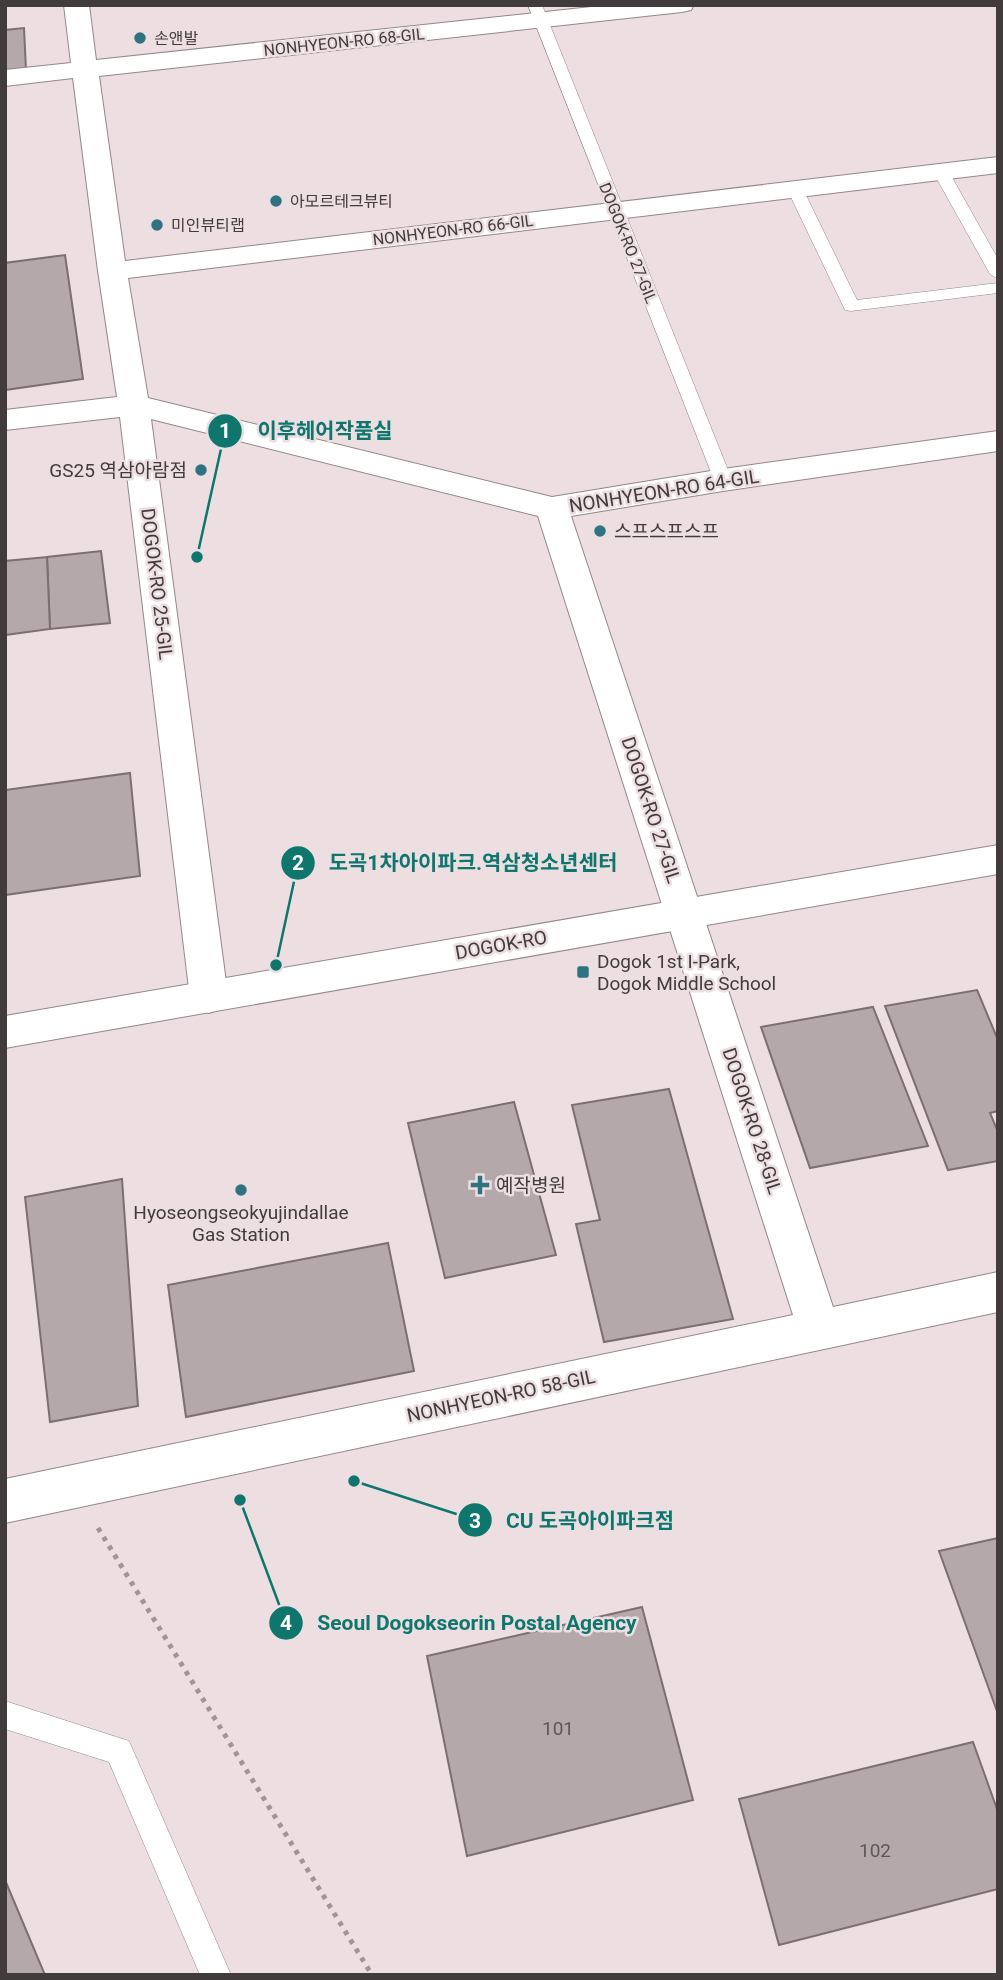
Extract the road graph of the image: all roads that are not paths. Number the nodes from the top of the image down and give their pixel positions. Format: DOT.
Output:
graph roads {
  1 [pos="76,5"];
  2 [pos="682,5"];
  3 [pos="538,13"];
  4 [pos="83,69"];
  5 [pos="5,78"];
  6 [pos="998,165"];
  7 [pos="941,172"];
  8 [pos="795,189"];
  9 [pos="615,211"];
  10 [pos="112,271"];
  11 [pos="998,274"];
  12 [pos="998,288"];
  13 [pos="134,405"];
  14 [pos="5,420"];
  15 [pos="998,441"];
  16 [pos="723,480"];
  17 [pos="552,509"];
  18 [pos="998,859"];
  19 [pos="684,912"];
  20 [pos="209,997"];
  21 [pos="5,1032"];
  22 [pos="998,1292"];
  23 [pos="819,1329"];
  24 [pos="5,1501"];
  25 [pos="5,1715"];
  26 [pos="216,1975"];
  1 -- 4 [label="street, DOGOK-RO 25-GIL"];
  2 -- 3 [label="street, NONHYEON-RO 68-GIL"];
  3 -- 4 [label="street, NONHYEON-RO 68-GIL"];
  3 -- 9 [label="lane, DOGOK-RO 27-GIL"];
  4 -- 5 [label="street, NONHYEON-RO 68-GIL"];
  4 -- 10 [label="street, DOGOK-RO 25-GIL"];
  6 -- 7 [label="street, NONHYEON-RO 66-GIL"];
  7 -- 8 [label="street, NONHYEON-RO 66-GIL"];
  7 -- 11 [label="lane"];
  8 -- 9 [label="street, NONHYEON-RO 66-GIL"];
  8 -- 12 [label="lane"];
  9 -- 10 [label="street, NONHYEON-RO 66-GIL"];
  9 -- 16 [label="lane, DOGOK-RO 27-GIL"];
  10 -- 13 [label="street, DOGOK-RO 25-GIL"];
  13 -- 14 [label="street, NONHYEON-RO 64-GIL"];
  13 -- 17 [label="street, NONHYEON-RO 64-GIL"];
  13 -- 20 [label="street, DOGOK-RO 25-GIL"];
  15 -- 16 [label="street, NONHYEON-RO 64-GIL"];
  16 -- 17 [label="street, NONHYEON-RO 64-GIL"];
  17 -- 19 [label="street, DOGOK-RO 27-GIL"];
  18 -- 19 [label="street, DOGOK-RO"];
  19 -- 20 [label="street, DOGOK-RO"];
  19 -- 23 [label="street, DOGOK-RO 28-GIL"];
  20 -- 21 [label="street, DOGOK-RO"];
  22 -- 23 [label="street, NONHYEON-RO 58-GIL"];
  23 -- 24 [label="street, NONHYEON-RO 58-GIL"];
  25 -- 26 [label="lane"];
}
